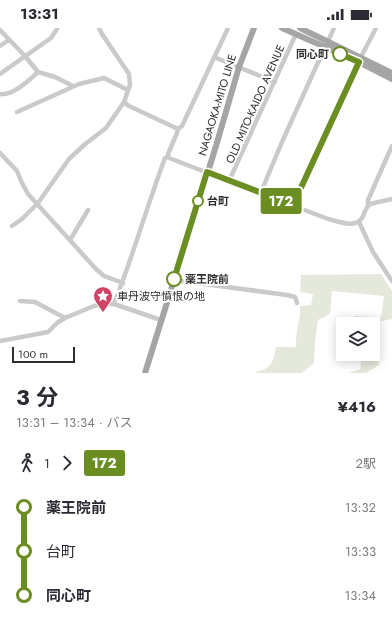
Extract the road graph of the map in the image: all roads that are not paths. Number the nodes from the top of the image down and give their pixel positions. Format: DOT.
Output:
graph roads {
  1 [pos="99,28"];
  2 [pos="228,28"];
  3 [pos="254,28"];
  4 [pos="282,28"];
  5 [pos="300,28"];
  6 [pos="334,28"];
  7 [pos="376,28"];
  8 [pos="57,29"];
  9 [pos="0,30"];
  10 [pos="296,34"];
  11 [pos="9,40"];
  12 [pos="327,44"];
  13 [pos="0,46"];
  14 [pos="25,56"];
  15 [pos="214,57"];
  16 [pos="360,60"];
  17 [pos="238,67"];
  18 [pos="38,72"];
  19 [pos="392,73"];
  20 [pos="0,74"];
  21 [pos="392,79"];
  22 [pos="275,82"];
  23 [pos="73,86"];
  24 [pos="128,90"];
  25 [pos="0,94"];
  26 [pos="124,102"];
  27 [pos="17,112"];
  28 [pos="178,129"];
  29 [pos="392,146"];
  30 [pos="0,153"];
  31 [pos="168,156"];
  32 [pos="207,172"];
  33 [pos="230,181"];
  34 [pos="261,192"];
  35 [pos="392,199"];
  36 [pos="38,203"];
  37 [pos="293,205"];
  38 [pos="368,206"];
  39 [pos="88,210"];
  40 [pos="358,222"];
  41 [pos="12,226"];
  42 [pos="70,240"];
  43 [pos="174,280"];
  44 [pos="392,281"];
  45 [pos="123,283"];
  46 [pos="20,301"];
  47 [pos="297,303"];
  48 [pos="114,304"];
  49 [pos="65,318"];
  50 [pos="161,320"];
  51 [pos="0,341"];
  52 [pos="146,373"];
  1 -- 24 [label="street"];
  2 -- 15 [label="street"];
  3 -- 17 [label="main road, NAGAOKA-MITO LINE"];
  4 -- 10 [label="main road"];
  5 -- 12 [label="main road"];
  6 -- 12 [label="street"];
  7 -- 16 [label="street"];
  8 -- 14 [label="street"];
  9 -- 11 [label="street"];
  10 -- 12 [label="main road"];
  10 -- 22 [label="street, OLD MITO-KAIDO AVENUE"];
  11 -- 13 [label="street"];
  11 -- 14 [label="street"];
  12 -- 16 [label="main road"];
  12 -- 34 [label="street"];
  14 -- 18 [label="street"];
  14 -- 20 [label="street"];
  15 -- 17 [label="street"];
  15 -- 28 [label="street"];
  16 -- 19 [label="main road"];
  16 -- 21 [label="main road"];
  16 -- 37 [label="street"];
  17 -- 22 [label="street"];
  17 -- 32 [label="main road, NAGAOKA-MITO LINE"];
  18 -- 23 [label="street"];
  18 -- 25 [label="street"];
  22 -- 33 [label="street, OLD MITO-KAIDO AVENUE"];
  23 -- 24 [label="street"];
  23 -- 27 [label="street"];
  24 -- 26 [label="street"];
  26 -- 28 [label="street"];
  26 -- 36 [label="street"];
  28 -- 31 [label="street"];
  29 -- 38 [label="street"];
  30 -- 36 [label="street"];
  31 -- 32 [label="street"];
  31 -- 45 [label="street"];
  32 -- 33 [label="street"];
  32 -- 43 [label="main road, NAGAOKA-MITO LINE"];
  33 -- 34 [label="street"];
  34 -- 37 [label="street"];
  35 -- 38 [label="street"];
  36 -- 41 [label="street"];
  36 -- 42 [label="street"];
  37 -- 40 [label="street"];
  38 -- 40 [label="street"];
  39 -- 42 [label="street"];
  40 -- 44 [label="street"];
  42 -- 45 [label="street"];
  43 -- 47 [label="street"];
  43 -- 50 [label="main road, NAGAOKA-MITO LINE"];
  45 -- 48 [label="street"];
  46 -- 49 [label="street"];
  48 -- 49 [label="street"];
  48 -- 50 [label="street"];
  49 -- 51 [label="street"];
  50 -- 52 [label="main road, NAGAOKA-MITO LINE"];
}
